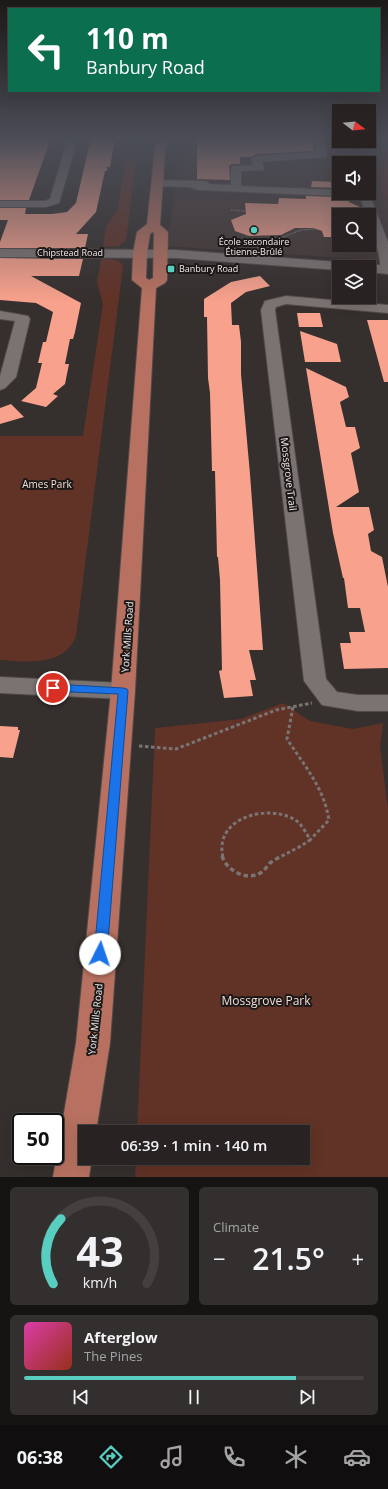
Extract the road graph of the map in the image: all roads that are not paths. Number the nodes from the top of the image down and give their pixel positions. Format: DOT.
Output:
graph roads {
  1 [pos="57,193"];
  2 [pos="156,193"];
  3 [pos="289,193"];
  4 [pos="268,199"];
  5 [pos="366,200"];
  6 [pos="0,204"];
  7 [pos="153,226"];
  8 [pos="0,252"];
  9 [pos="140,253"];
  10 [pos="161,253"];
  11 [pos="332,265"];
  12 [pos="387,265"];
  13 [pos="376,267"];
  14 [pos="149,286"];
  15 [pos="388,309"];
  16 [pos="0,315"];
  17 [pos="0,385"];
  18 [pos="0,685"];
  19 [pos="123,691"];
  20 [pos="388,703"];
  21 [pos="71,1177"];
  1 -- 6 [label="street"];
  2 -- 7 [label="main road"];
  3 -- 4 [label="street"];
  5 -- 12 [label="street"];
  7 -- 9 [label="main road"];
  7 -- 10 [label="main road"];
  8 -- 9 [label="street, Chipstead Road"];
  9 -- 10 [label="street, Chipstead Road"];
  9 -- 14 [label="main road"];
  10 -- 11 [label="street"];
  10 -- 14 [label="main road"];
  12 -- 13 [label="street"];
  14 -- 19 [label="main road, York Mills Road"];
  15 -- 20 [label="street, Mossgrove Trail"];
  16 -- 17 [label="street"];
  18 -- 19 [label="street"];
  19 -- 21 [label="main road, York Mills Road"];
}
